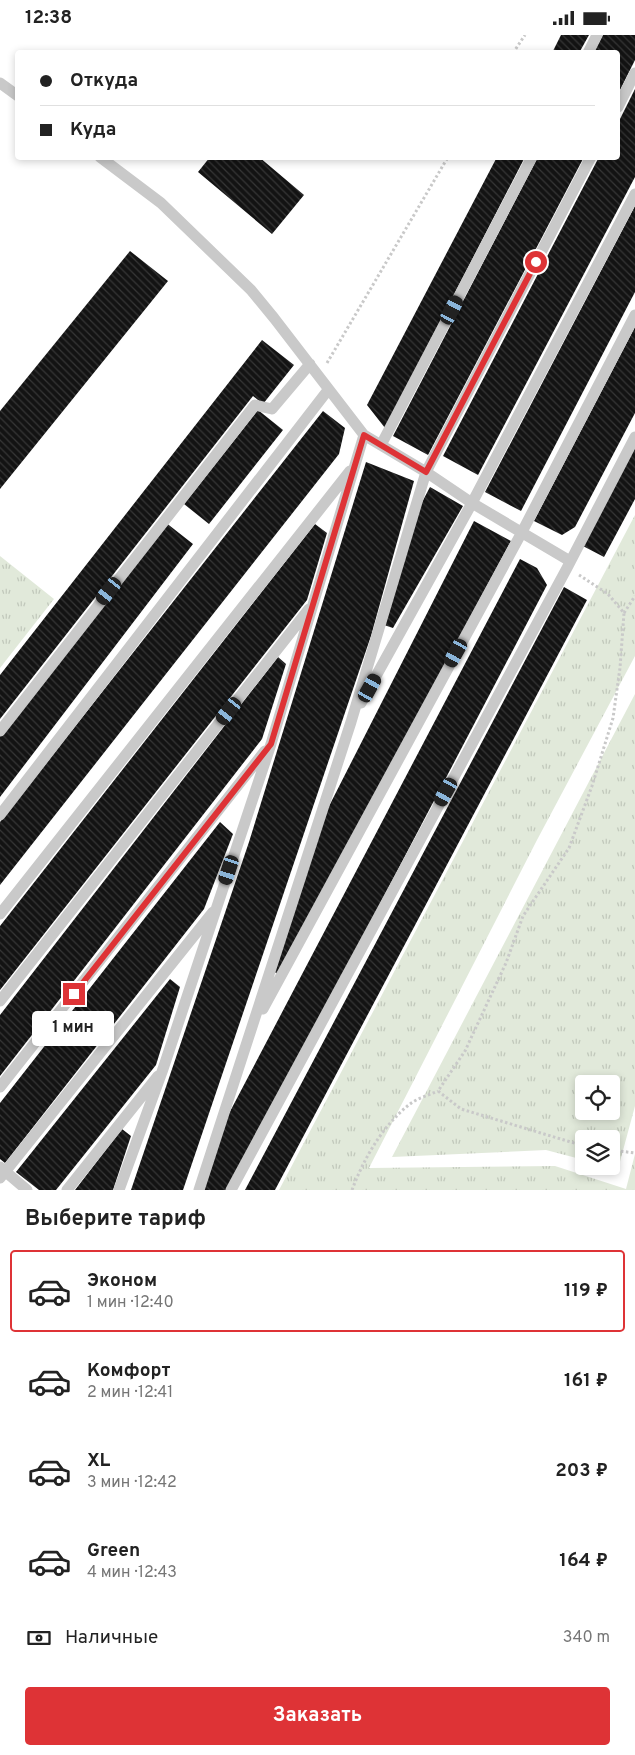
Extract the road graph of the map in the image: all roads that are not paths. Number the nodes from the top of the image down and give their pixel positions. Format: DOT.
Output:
graph roads {
  1 [pos="597,35"];
  2 [pos="590,50"];
  3 [pos="635,73"];
  4 [pos="0,83"];
  5 [pos="15,94"];
  6 [pos="620,103"];
  7 [pos="104,160"];
  8 [pos="530,160"];
  9 [pos="589,160"];
  10 [pos="635,194"];
  11 [pos="635,315"];
  12 [pos="310,365"];
  13 [pos="328,390"];
  14 [pos="364,435"];
  15 [pos="635,437"];
  16 [pos="381,445"];
  17 [pos="355,466"];
  18 [pos="426,472"];
  19 [pos="472,503"];
  20 [pos="522,532"];
  21 [pos="568,564"];
  22 [pos="313,604"];
  23 [pos="351,722"];
  24 [pos="0,731"];
  25 [pos="271,744"];
  26 [pos="0,815"];
  27 [pos="217,906"];
  28 [pos="0,914"];
  29 [pos="0,1001"];
  30 [pos="250,1034"];
  31 [pos="163,1069"];
  32 [pos="0,1087"];
  33 [pos="2,1172"];
  34 [pos="27,1190"];
  35 [pos="66,1190"];
  36 [pos="119,1190"];
  37 [pos="199,1190"];
  38 [pos="231,1190"];
  1 -- 2 [label="lane"];
  3 -- 6 [label="lane"];
  4 -- 5 [label="lane"];
  7 -- 12 [label="lane"];
  8 -- 16 [label="lane"];
  9 -- 18 [label="lane"];
  10 -- 19 [label="lane"];
  11 -- 20 [label="lane"];
  12 -- 13 [label="lane"];
  12 -- 24 [label="lane"];
  13 -- 14 [label="lane"];
  13 -- 26 [label="lane"];
  14 -- 16 [label="lane"];
  14 -- 17 [label="lane"];
  15 -- 21 [label="lane"];
  16 -- 18 [label="lane"];
  17 -- 22 [label="lane"];
  17 -- 28 [label="lane"];
  18 -- 19 [label="lane"];
  18 -- 23 [label="lane"];
  19 -- 20 [label="lane"];
  19 -- 23 [label="lane"];
  20 -- 21 [label="lane"];
  20 -- 30 [label="lane"];
  21 -- 38 [label="lane"];
  22 -- 25 [label="lane"];
  22 -- 29 [label="lane"];
  23 -- 30 [label="lane"];
  25 -- 27 [label="lane"];
  25 -- 32 [label="lane"];
  27 -- 31 [label="lane"];
  27 -- 33 [label="lane"];
  30 -- 37 [label="lane"];
  31 -- 35 [label="lane"];
  31 -- 36 [label="lane"];
  33 -- 34 [label="lane"];
}
